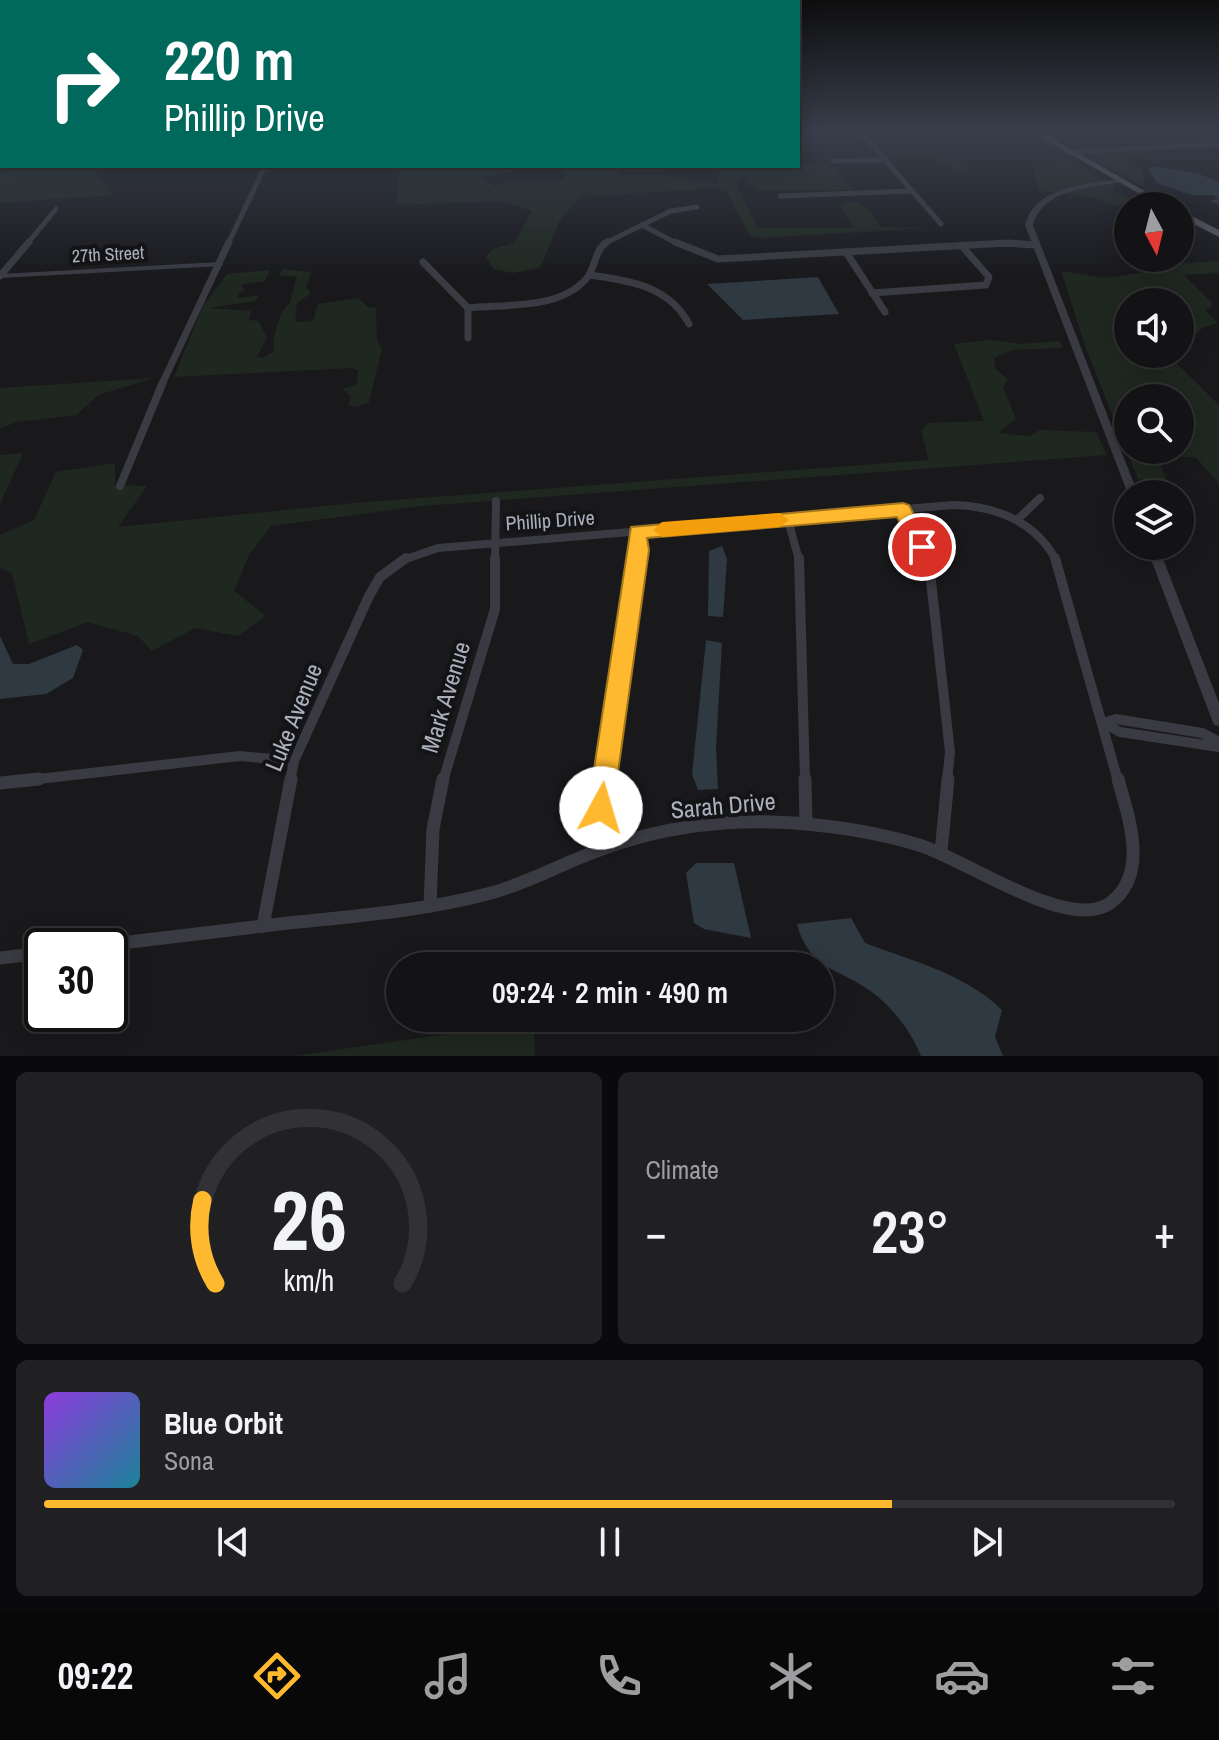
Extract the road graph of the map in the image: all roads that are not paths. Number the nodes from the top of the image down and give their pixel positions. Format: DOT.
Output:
graph roads {
  1 [pos="258,180"];
  2 [pos="902,180"];
  3 [pos="1120,181"];
  4 [pos="911,191"];
  5 [pos="1141,192"];
  6 [pos="780,196"];
  7 [pos="697,207"];
  8 [pos="56,209"];
  9 [pos="1194,221"];
  10 [pos="941,224"];
  11 [pos="642,225"];
  12 [pos="1219,234"];
  13 [pos="961,245"];
  14 [pos="1035,247"];
  15 [pos="846,252"];
  16 [pos="423,262"];
  17 [pos="219,264"];
  18 [pos="589,275"];
  19 [pos="0,276"];
  20 [pos="872,293"];
  21 [pos="468,308"];
  22 [pos="885,312"];
  23 [pos="689,324"];
  24 [pos="468,338"];
  25 [pos="1127,480"];
  26 [pos="120,486"];
  27 [pos="1040,498"];
  28 [pos="496,501"];
  29 [pos="903,509"];
  30 [pos="1018,519"];
  31 [pos="788,520"];
  32 [pos="637,532"];
  33 [pos="495,542"];
  34 [pos="418,552"];
  35 [pos="1157,560"];
  36 [pos="1219,720"];
  37 [pos="1104,723"];
  38 [pos="1219,744"];
  39 [pos="294,761"];
  40 [pos="0,783"];
  41 [pos="806,822"];
  42 [pos="610,846"];
  43 [pos="941,852"];
  44 [pos="430,906"];
  45 [pos="263,926"];
  46 [pos="128,942"];
  47 [pos="24,955"];
  48 [pos="0,958"];
  1 -- 17 [label="street"];
  2 -- 4 [label="street"];
  3 -- 5 [label="main road"];
  3 -- 14 [label="street"];
  4 -- 6 [label="street"];
  4 -- 10 [label="street"];
  7 -- 11 [label="street"];
  8 -- 19 [label="street"];
  9 -- 12 [label="main road"];
  11 -- 15 [label="street"];
  11 -- 18 [label="street"];
  13 -- 14 [label="street"];
  13 -- 15 [label="street"];
  13 -- 20 [label="street"];
  14 -- 25 [label="street"];
  15 -- 20 [label="street"];
  16 -- 21 [label="street"];
  17 -- 19 [label="street, 27th Street"];
  17 -- 26 [label="street"];
  18 -- 21 [label="street"];
  18 -- 23 [label="street"];
  20 -- 22 [label="street"];
  21 -- 24 [label="street"];
  27 -- 30 [label="street"];
  28 -- 33 [label="street, Mark Avenue"];
  29 -- 30 [label="street, Phillip Drive"];
  29 -- 31 [label="street, Phillip Drive"];
  29 -- 43 [label="street"];
  30 -- 37 [label="street, Phillip Drive"];
  31 -- 32 [label="street, Phillip Drive"];
  31 -- 41 [label="street"];
  32 -- 33 [label="street, Phillip Drive"];
  32 -- 42 [label="street"];
  33 -- 34 [label="street, Phillip Drive"];
  33 -- 44 [label="street, Mark Avenue"];
  34 -- 39 [label="street, Luke Avenue"];
  35 -- 36 [label="street"];
  37 -- 38 [label="street"];
  37 -- 43 [label="street, Sarah Drive"];
  39 -- 40 [label="street"];
  39 -- 45 [label="street, Luke Avenue"];
  41 -- 42 [label="street, Sarah Drive"];
  41 -- 43 [label="street, Sarah Drive"];
  42 -- 44 [label="street, Sarah Drive"];
  44 -- 45 [label="street, Sarah Drive"];
  45 -- 46 [label="street, Sarah Drive"];
  47 -- 48 [label="street"];
}
